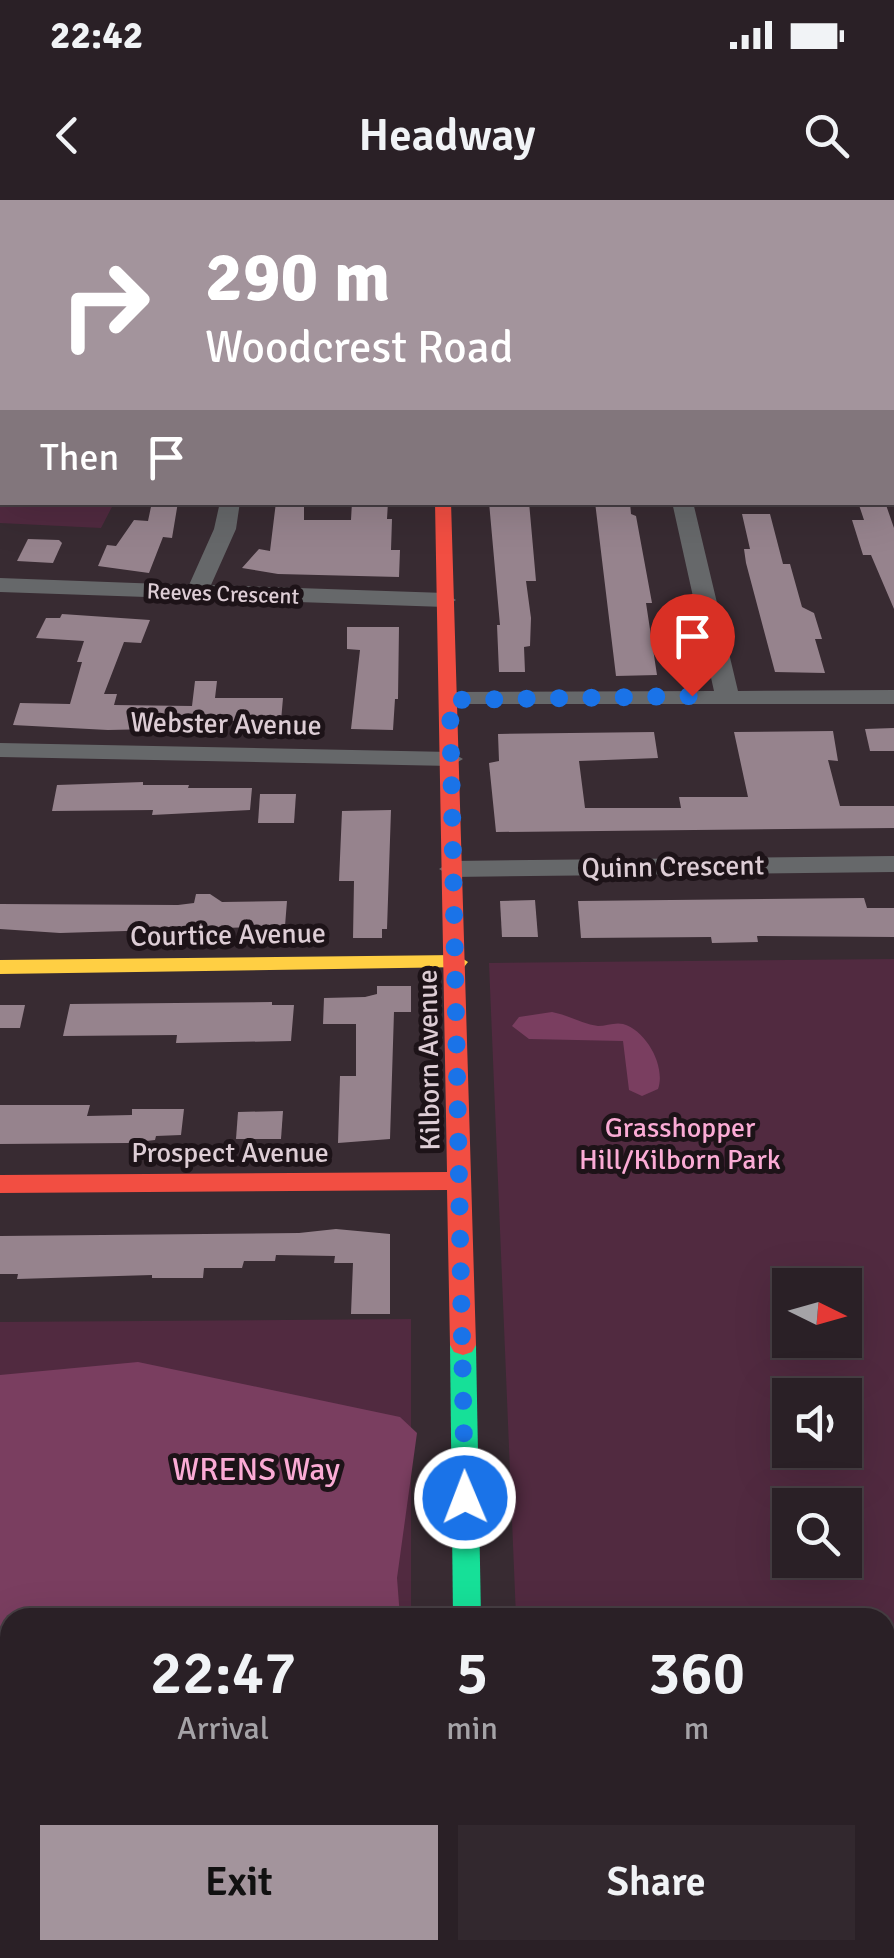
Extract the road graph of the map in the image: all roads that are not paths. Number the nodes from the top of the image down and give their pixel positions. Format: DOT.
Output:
graph roads {
  1 [pos="229,505"];
  2 [pos="443,505"];
  3 [pos="683,505"];
  4 [pos="0,585"];
  5 [pos="197,592"];
  6 [pos="445,600"];
  7 [pos="727,696"];
  8 [pos="894,698"];
  9 [pos="450,700"];
  10 [pos="0,750"];
  11 [pos="452,759"];
  12 [pos="894,864"];
  13 [pos="452,868"];
  14 [pos="457,962"];
  15 [pos="0,967"];
  16 [pos="460,1181"];
  17 [pos="0,1184"];
  18 [pos="466,1608"];
  1 -- 5 [label="street"];
  2 -- 6 [label="street, Kilborn Avenue"];
  3 -- 7 [label="street"];
  4 -- 5 [label="street, Reeves Crescent"];
  5 -- 6 [label="street, Reeves Crescent"];
  6 -- 9 [label="street, Kilborn Avenue"];
  7 -- 8 [label="street"];
  7 -- 9 [label="street"];
  9 -- 11 [label="street, Kilborn Avenue"];
  10 -- 11 [label="street, Webster Avenue"];
  11 -- 13 [label="street, Kilborn Avenue"];
  12 -- 13 [label="street, Quinn Crescent"];
  13 -- 14 [label="street, Kilborn Avenue"];
  14 -- 15 [label="street, Courtice Avenue"];
  14 -- 16 [label="street, Kilborn Avenue"];
  16 -- 17 [label="street, Prospect Avenue"];
  16 -- 18 [label="street, Kilborn Avenue"];
}
